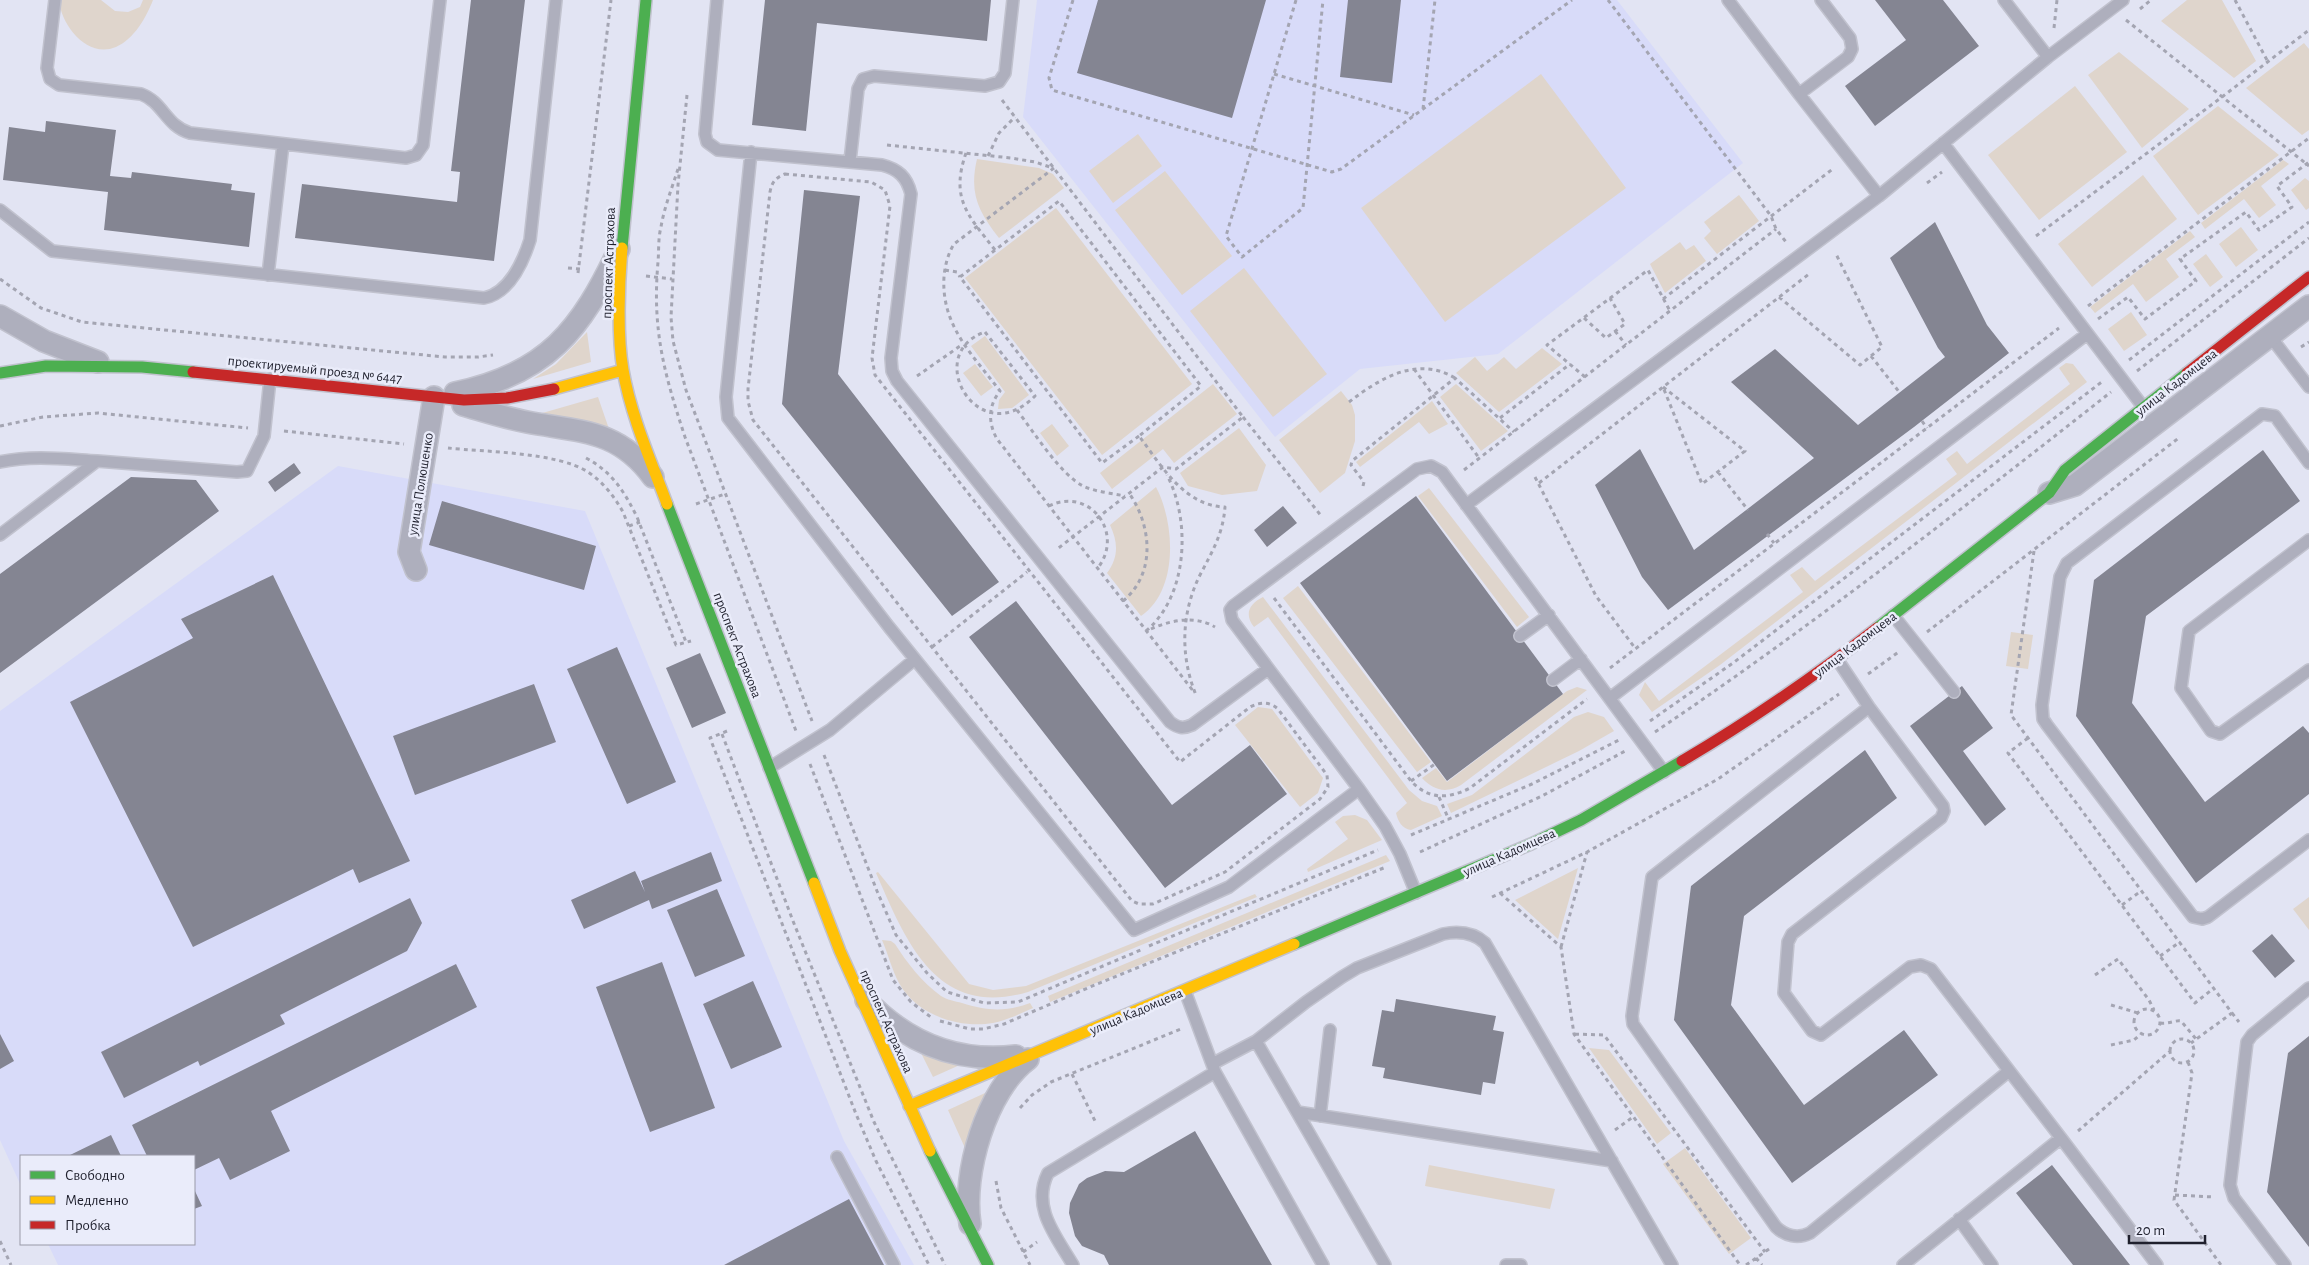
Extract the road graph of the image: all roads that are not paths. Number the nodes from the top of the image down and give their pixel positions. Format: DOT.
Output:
graph roads {
  1 [pos="55,0"];
  2 [pos="440,0"];
  3 [pos="556,0"];
  4 [pos="646,0"];
  5 [pos="717,0"];
  6 [pos="1013,0"];
  7 [pos="1728,0"];
  8 [pos="1821,0"];
  9 [pos="2004,0"];
  10 [pos="2123,0"];
  11 [pos="2048,57"];
  12 [pos="1799,94"];
  13 [pos="1943,143"];
  14 [pos="283,144"];
  15 [pos="752,152"];
  16 [pos="850,161"];
  17 [pos="1879,196"];
  18 [pos="0,210"];
  19 [pos="622,244"];
  20 [pos="268,275"];
  21 [pos="2309,277"];
  22 [pos="2307,312"];
  23 [pos="0,316"];
  24 [pos="2087,334"];
  25 [pos="2270,336"];
  26 [pos="110,365"];
  27 [pos="623,370"];
  28 [pos="0,373"];
  29 [pos="270,379"];
  30 [pos="2309,388"];
  31 [pos="434,397"];
  32 [pos="2144,408"];
  33 [pos="0,462"];
  34 [pos="97,462"];
  35 [pos="2309,463"];
  36 [pos="663,492"];
  37 [pos="2049,493"];
  38 [pos="1466,505"];
  39 [pos="0,536"];
  40 [pos="2309,540"];
  41 [pos="416,570"];
  42 [pos="1549,615"];
  43 [pos="1893,615"];
  44 [pos="1520,636"];
  45 [pos="915,659"];
  46 [pos="1837,659"];
  47 [pos="1581,660"];
  48 [pos="1268,668"];
  49 [pos="2309,670"];
  50 [pos="1554,680"];
  51 [pos="1954,692"];
  52 [pos="1610,698"];
  53 [pos="1869,707"];
  54 [pos="769,768"];
  55 [pos="1664,772"];
  56 [pos="1359,789"];
  57 [pos="2309,840"];
  58 [pos="1416,893"];
  59 [pos="2309,988"];
  60 [pos="1185,991"];
  61 [pos="858,992"];
  62 [pos="1330,1030"];
  63 [pos="1256,1041"];
  64 [pos="1036,1052"];
  65 [pos="1214,1068"];
  66 [pos="2009,1071"];
  67 [pos="909,1106"];
  68 [pos="1297,1112"];
  69 [pos="1320,1116"];
  70 [pos="2063,1140"];
  71 [pos="837,1157"];
  72 [pos="1612,1161"];
  73 [pos="1959,1219"];
  74 [pos="971,1234"];
  75 [pos="894,1265"];
  76 [pos="988,1265"];
  77 [pos="1072,1265"];
  78 [pos="1324,1265"];
  79 [pos="1385,1265"];
  80 [pos="1506,1265"];
  81 [pos="1521,1265"];
  82 [pos="1672,1265"];
  83 [pos="1903,1265"];
  84 [pos="1992,1265"];
  85 [pos="2157,1265"];
  86 [pos="2285,1265"];
  1 -- 14 [label="lane"];
  2 -- 14 [label="lane"];
  3 -- 20 [label="lane"];
  4 -- 19 [label="street, проспект Астрахова"];
  5 -- 15 [label="lane"];
  6 -- 16 [label="lane"];
  7 -- 12 [label="lane"];
  8 -- 12 [label="lane"];
  9 -- 11 [label="lane"];
  10 -- 11 [label="lane"];
  11 -- 13 [label="lane"];
  12 -- 17 [label="lane"];
  13 -- 17 [label="lane"];
  13 -- 24 [label="lane"];
  14 -- 20 [label="lane"];
  15 -- 16 [label="lane"];
  15 -- 45 [label="lane"];
  16 -- 48 [label="lane"];
  17 -- 38 [label="lane"];
  18 -- 20 [label="lane"];
  19 -- 27 [label="street, проспект Астрахова"];
  19 -- 31 [label="street"];
  21 -- 32 [label="street, улица Кадомцева"];
  22 -- 25 [label="street, улица Кадомцева"];
  23 -- 26 [label="street"];
  24 -- 32 [label="lane"];
  24 -- 52 [label="lane"];
  25 -- 30 [label="lane"];
  25 -- 37 [label="street, улица Кадомцева"];
  26 -- 28 [label="street, проектируемый проезд № 6447"];
  26 -- 29 [label="street, проектируемый проезд № 6447"];
  27 -- 31 [label="street, проектируемый проезд № 6447"];
  27 -- 36 [label="street, проспект Астрахова"];
  29 -- 31 [label="street, проектируемый проезд № 6447"];
  29 -- 34 [label="lane"];
  31 -- 36 [label="street"];
  31 -- 41 [label="street, улица Полюшенко"];
  32 -- 37 [label="street, улица Кадомцева"];
  33 -- 34 [label="lane"];
  34 -- 39 [label="lane"];
  35 -- 57 [label="lane"];
  36 -- 54 [label="street, проспект Астрахова"];
  37 -- 43 [label="street, улица Кадомцева"];
  38 -- 42 [label="lane"];
  38 -- 48 [label="lane"];
  40 -- 49 [label="lane"];
  42 -- 44 [label="lane"];
  42 -- 47 [label="lane"];
  43 -- 46 [label="street, улица Кадомцева"];
  43 -- 51 [label="lane"];
  45 -- 54 [label="lane"];
  45 -- 56 [label="lane"];
  46 -- 53 [label="lane"];
  46 -- 55 [label="street, улица Кадомцева"];
  47 -- 50 [label="lane"];
  47 -- 52 [label="lane"];
  48 -- 56 [label="lane"];
  52 -- 55 [label="lane"];
  53 -- 66 [label="lane"];
  53 -- 66 [label="lane"];
  54 -- 61 [label="street, проспект Астрахова"];
  55 -- 58 [label="street, улица Кадомцева"];
  56 -- 58 [label="lane"];
  58 -- 60 [label="street, улица Кадомцева"];
  59 -- 86 [label="lane"];
  60 -- 64 [label="street, улица Кадомцева"];
  60 -- 65 [label="lane"];
  61 -- 64 [label="street"];
  61 -- 67 [label="street, проспект Астрахова"];
  62 -- 69 [label="lane"];
  63 -- 65 [label="lane"];
  63 -- 68 [label="lane"];
  63 -- 72 [label="lane"];
  64 -- 67 [label="street, улица Кадомцева"];
  64 -- 74 [label="street"];
  65 -- 77 [label="lane"];
  65 -- 78 [label="lane"];
  66 -- 70 [label="lane"];
  67 -- 74 [label="street, проспект Астрахова"];
  68 -- 69 [label="lane"];
  68 -- 79 [label="lane"];
  69 -- 72 [label="lane"];
  70 -- 73 [label="lane"];
  70 -- 85 [label="lane"];
  71 -- 75 [label="lane"];
  72 -- 82 [label="lane"];
  73 -- 83 [label="lane"];
  73 -- 84 [label="lane"];
  74 -- 76 [label="street, проспект Астрахова"];
  80 -- 81 [label="lane"];
}
